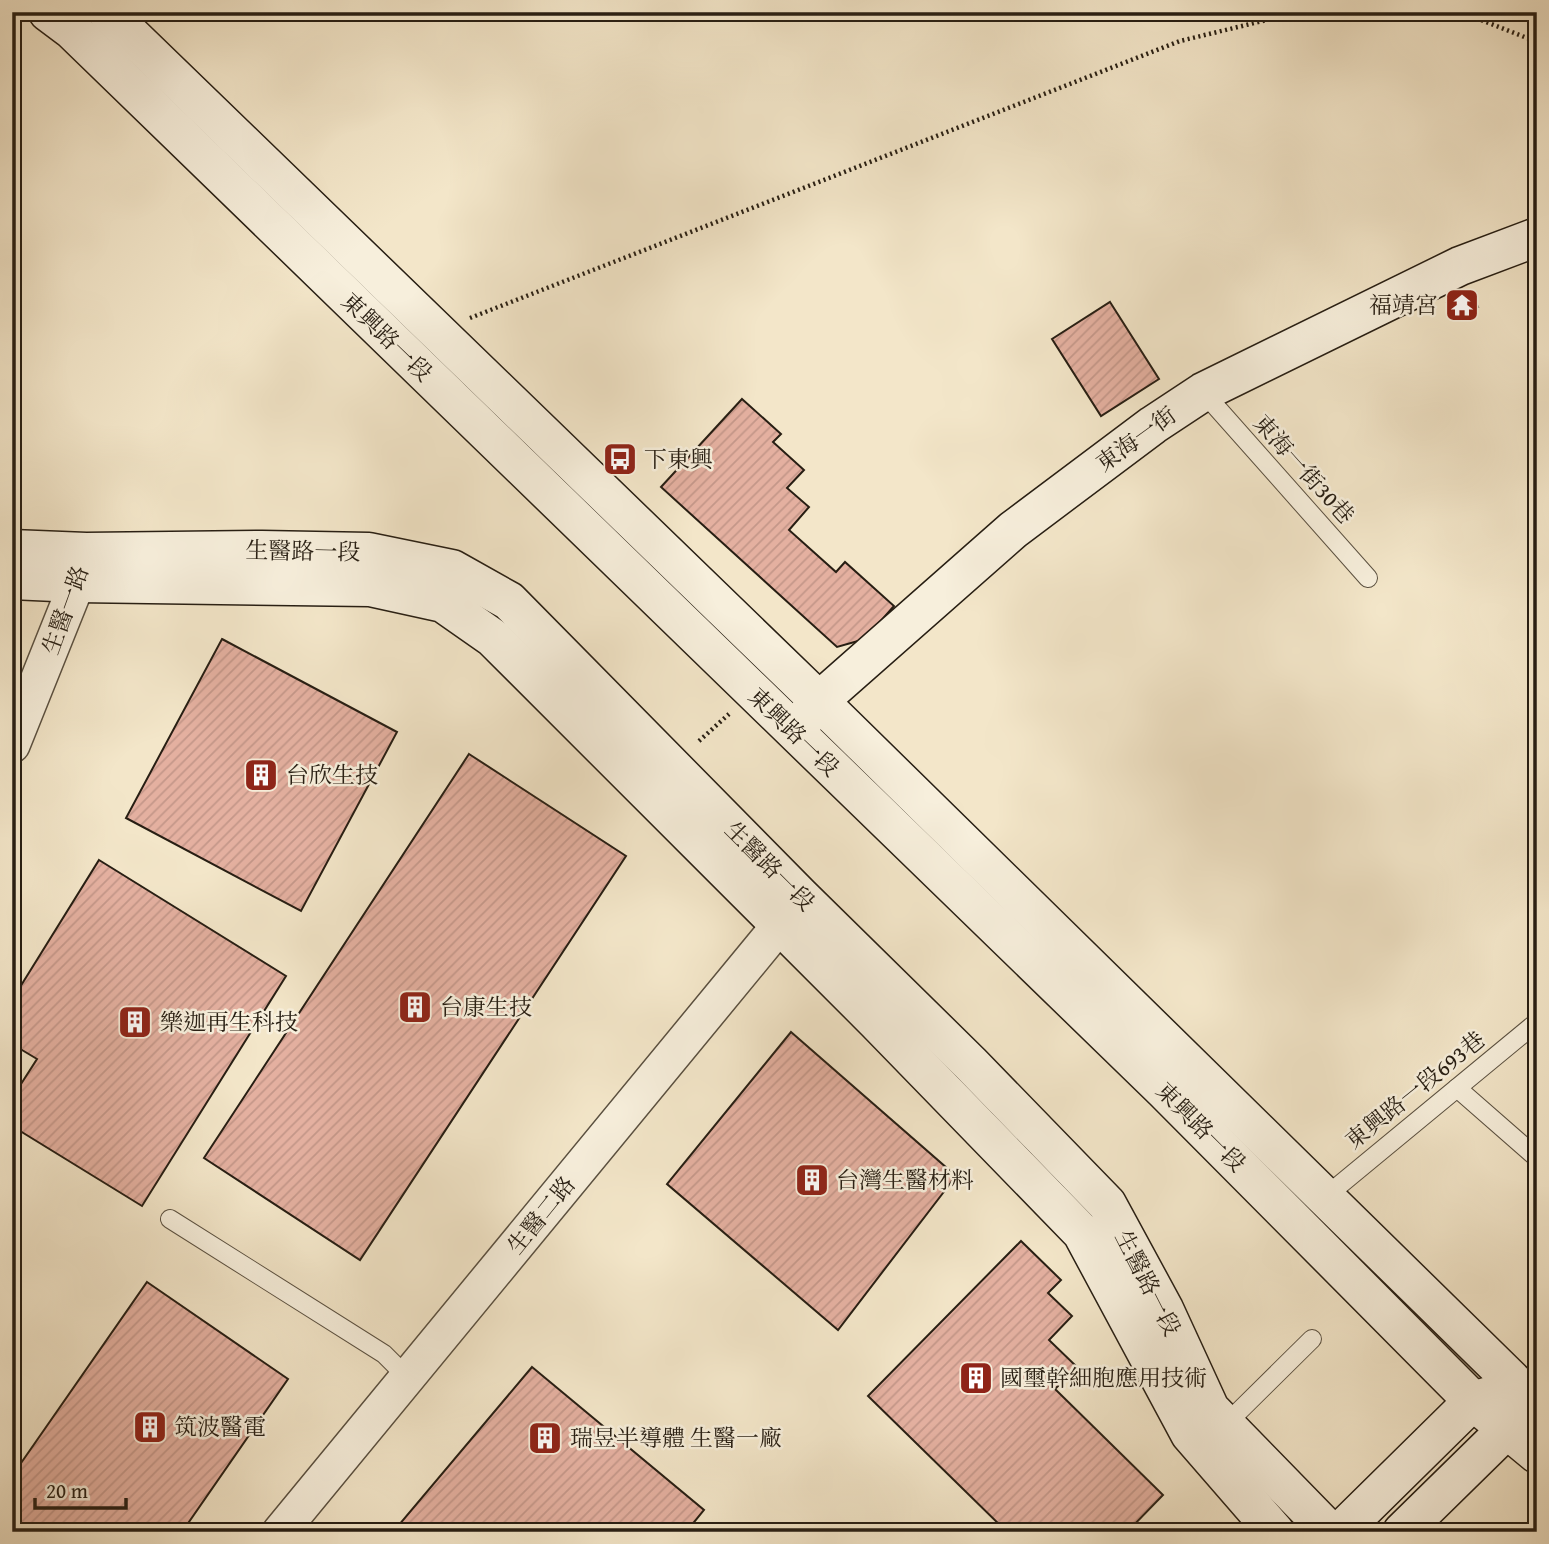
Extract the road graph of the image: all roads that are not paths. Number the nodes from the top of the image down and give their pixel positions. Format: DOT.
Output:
graph roads {
  1 [pos="48,12"];
  2 [pos="107,12"];
  3 [pos="1537,237"];
  4 [pos="1203,392"];
  5 [pos="12,549"];
  6 [pos="82,568"];
  7 [pos="1368,578"];
  8 [pos="12,580"];
  9 [pos="819,701"];
  10 [pos="794,732"];
  11 [pos="12,746"];
  12 [pos="790,911"];
  13 [pos="1537,1022"];
  14 [pos="1457,1088"];
  15 [pos="1537,1158"];
  16 [pos="1325,1197"];
  17 [pos="170,1219"];
  18 [pos="1312,1339"];
  19 [pos="407,1377"];
  20 [pos="1527,1396"];
  21 [pos="1472,1401"];
  22 [pos="1225,1425"];
  23 [pos="1507,1429"];
  24 [pos="1537,1454"];
  25 [pos="280,1532"];
  26 [pos="1275,1532"];
  27 [pos="1330,1532"];
  28 [pos="1340,1532"];
  29 [pos="1402,1532"];
  1 -- 10 [label="main road, 東興路一段"];
  2 -- 9 [label="main road, 東興路一段"];
  3 -- 4 [label="main road, 東海一街"];
  4 -- 7 [label="lane, 東海一街30巷"];
  4 -- 9 [label="main road, 東海一街"];
  5 -- 6 [label="main road, 生醫路一段"];
  6 -- 8 [label="main road, 生醫路一段"];
  6 -- 11 [label="street, 生醫一路"];
  6 -- 12 [label="main road, 生醫路一段"];
  9 -- 10 [label="main road, 東海一街"];
  9 -- 16 [label="main road, 東興路一段"];
  10 -- 21 [label="main road, 東興路一段"];
  12 -- 19 [label="street, 生醫二路"];
  12 -- 22 [label="main road, 生醫路一段"];
  12 -- 26 [label="main road, 生醫路一段"];
  13 -- 14 [label="lane, 東興路一段693巷"];
  14 -- 15 [label="lane"];
  14 -- 16 [label="lane, 東興路一段693巷"];
  16 -- 20 [label="main road, 東興路一段"];
  17 -- 19 [label="lane"];
  18 -- 22 [label="lane"];
  19 -- 25 [label="street, 生醫二路"];
  20 -- 21 [label="main road"];
  20 -- 23 [label="main road"];
  21 -- 23 [label="main road, 東興路一段"];
  21 -- 28 [label="main road"];
  22 -- 27 [label="main road, 生醫路一段"];
  23 -- 24 [label="main road, 東興路一段"];
  23 -- 29 [label="main road"];
}
